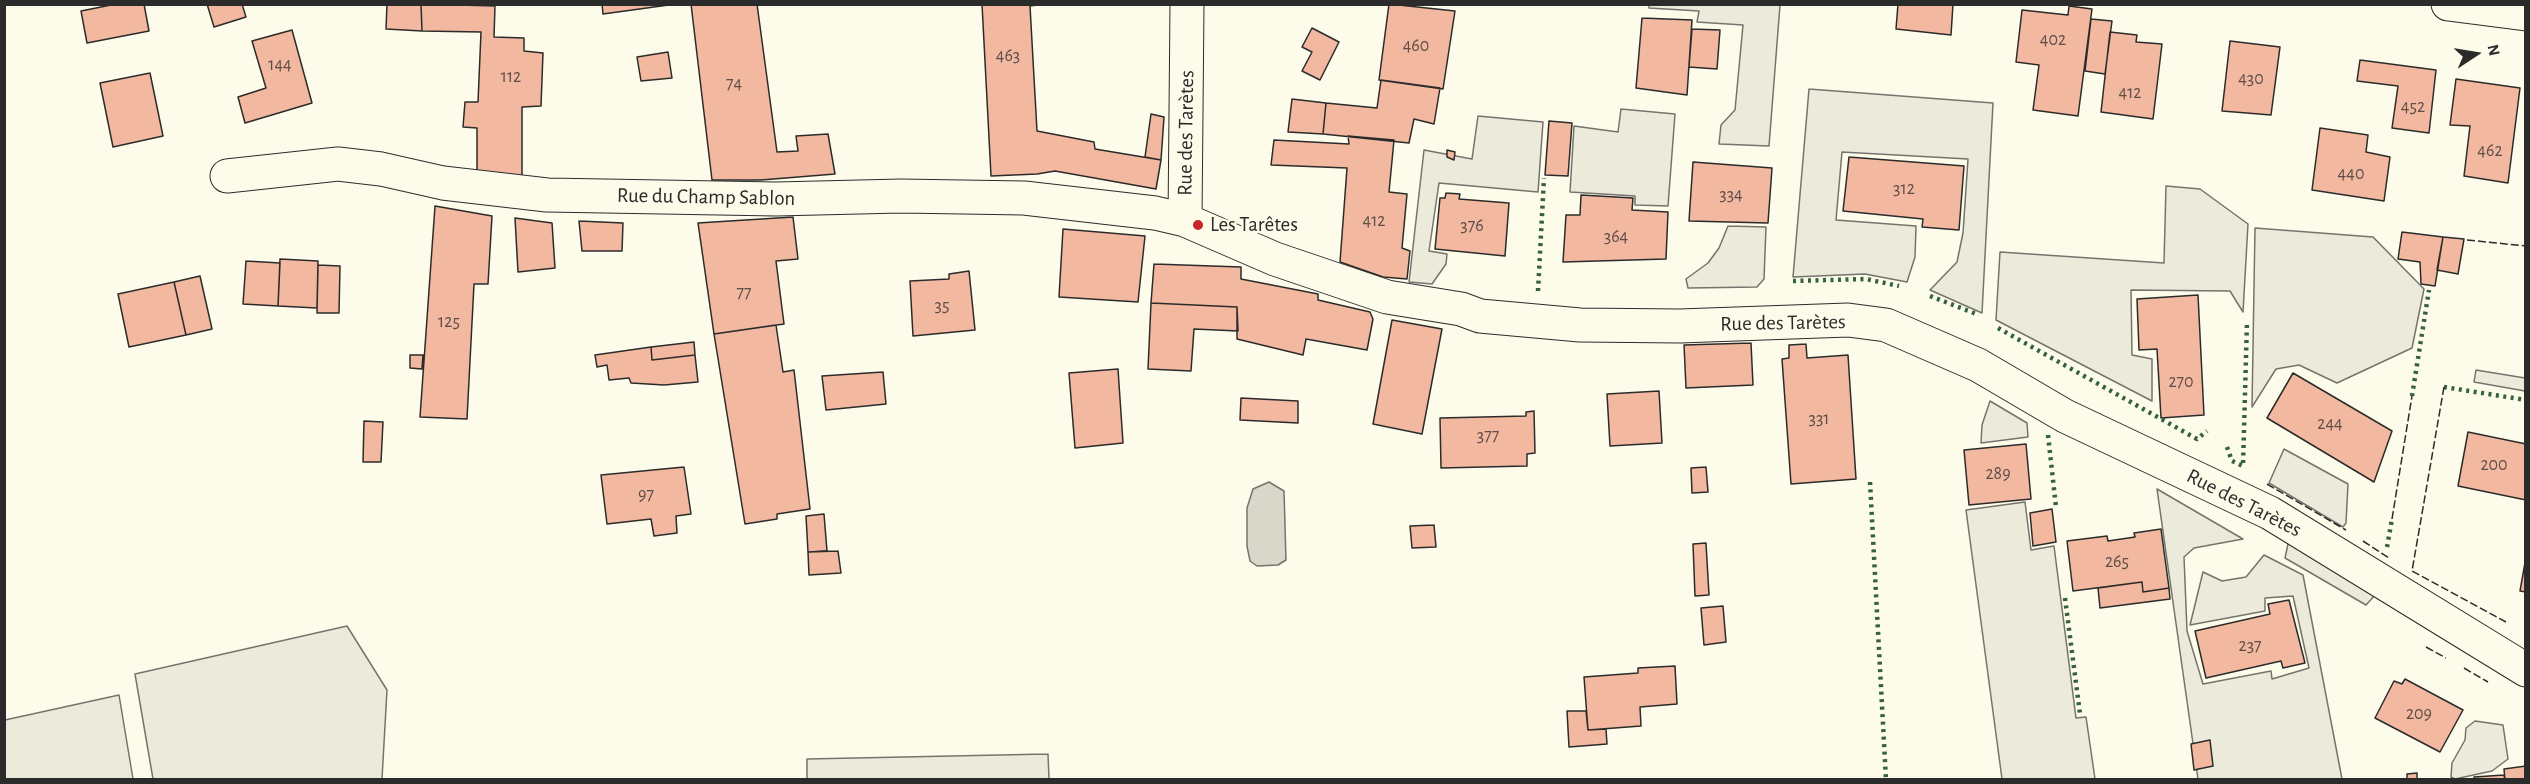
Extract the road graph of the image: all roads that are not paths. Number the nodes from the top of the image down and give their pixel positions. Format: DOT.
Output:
graph roads {
  1 [pos="1187,4"];
  2 [pos="2448,4"];
  3 [pos="2526,14"];
  4 [pos="227,176"];
  5 [pos="1185,220"];
  6 [pos="2526,670"];
  1 -- 5 [label="street, Rue des Tarètes"];
  2 -- 3 [label="street"];
  4 -- 5 [label="street, Rue du Champ Sablon"];
  5 -- 6 [label="street, Rue des Tarètes"];
}
